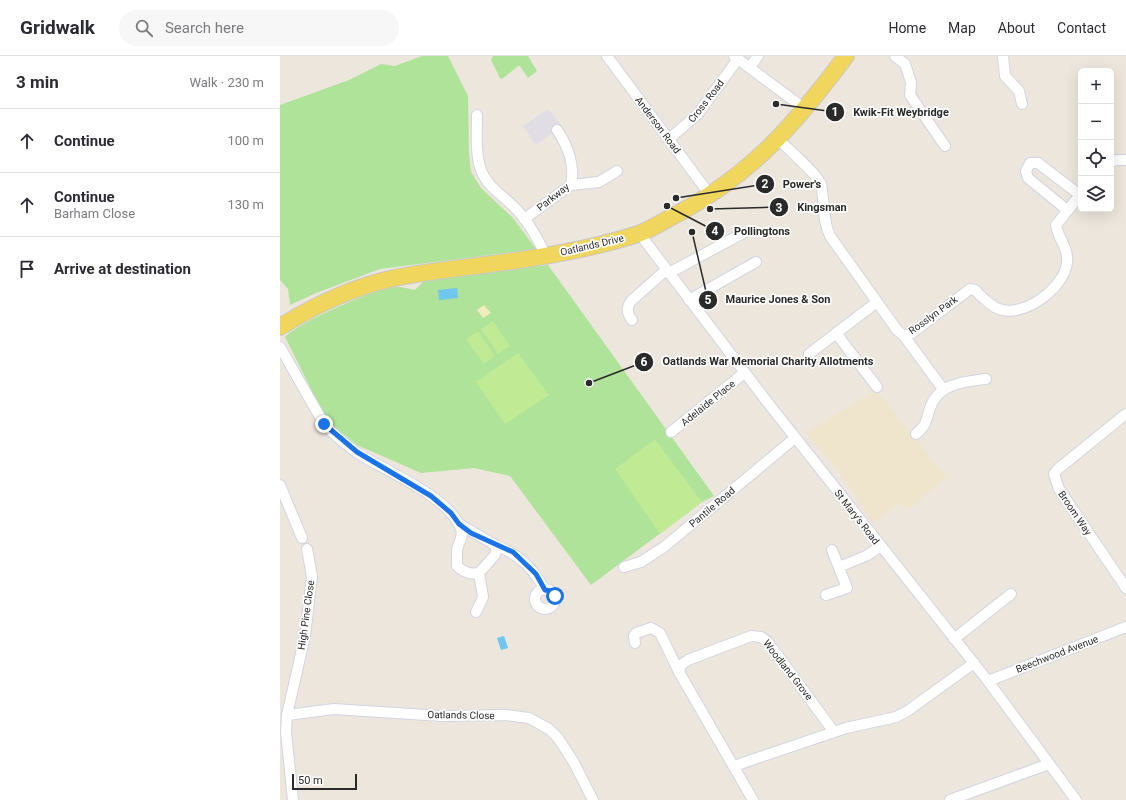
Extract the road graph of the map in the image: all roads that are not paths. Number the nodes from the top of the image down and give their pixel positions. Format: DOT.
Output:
graph roads {
  1 [pos="607,56"];
  2 [pos="758,56"];
  3 [pos="846,56"];
  4 [pos="895,56"];
  5 [pos="1003,56"];
  6 [pos="736,58"];
  7 [pos="750,67"];
  8 [pos="1022,104"];
  9 [pos="805,109"];
  10 [pos="477,114"];
  11 [pos="557,130"];
  12 [pos="669,139"];
  13 [pos="778,139"];
  14 [pos="945,146"];
  15 [pos="1126,160"];
  16 [pos="1114,161"];
  17 [pos="617,171"];
  18 [pos="571,185"];
  19 [pos="1078,192"];
  20 [pos="710,195"];
  21 [pos="1078,197"];
  22 [pos="1067,210"];
  23 [pos="524,219"];
  24 [pos="639,233"];
  25 [pos="743,233"];
  26 [pos="546,256"];
  27 [pos="756,262"];
  28 [pos="668,271"];
  29 [pos="689,300"];
  30 [pos="877,302"];
  31 [pos="632,320"];
  32 [pos="280,327"];
  33 [pos="836,333"];
  34 [pos="904,336"];
  35 [pos="280,347"];
  36 [pos="808,354"];
  37 [pos="744,373"];
  38 [pos="986,379"];
  39 [pos="877,387"];
  40 [pos="943,389"];
  41 [pos="1126,414"];
  42 [pos="671,432"];
  43 [pos="916,434"];
  44 [pos="795,438"];
  45 [pos="280,485"];
  46 [pos="459,524"];
  47 [pos="302,538"];
  48 [pos="497,546"];
  49 [pos="880,546"];
  50 [pos="306,548"];
  51 [pos="832,550"];
  52 [pos="624,567"];
  53 [pos="839,567"];
  54 [pos="478,573"];
  55 [pos="1126,588"];
  56 [pos="545,590"];
  57 [pos="1011,594"];
  58 [pos="826,596"];
  59 [pos="476,612"];
  60 [pos="1126,627"];
  61 [pos="954,639"];
  62 [pos="635,643"];
  63 [pos="974,664"];
  64 [pos="679,672"];
  65 [pos="988,681"];
  66 [pos="287,715"];
  67 [pos="834,732"];
  68 [pos="1049,764"];
  69 [pos="734,766"];
  70 [pos="293,800"];
  71 [pos="592,800"];
  72 [pos="753,800"];
  73 [pos="950,800"];
  74 [pos="1076,800"];
  1 -- 12 [label="street, Anderson Road"];
  2 -- 7 [label="street"];
  3 -- 9 [label="main road, Oatlands Drive"];
  4 -- 14 [label="street"];
  5 -- 8 [label="street"];
  6 -- 7 [label="street"];
  6 -- 12 [label="street, Cross Road"];
  7 -- 9 [label="street"];
  9 -- 13 [label="main road, Oatlands Drive"];
  10 -- 23 [label="street"];
  11 -- 18 [label="street, Parkway"];
  12 -- 20 [label="street, Anderson Road"];
  13 -- 20 [label="main road, Oatlands Drive"];
  13 -- 30 [label="street, Rosslyn Park"];
  15 -- 16 [label="street"];
  17 -- 18 [label="street"];
  18 -- 23 [label="street, Parkway"];
  19 -- 22 [label="street"];
  20 -- 24 [label="main road, Oatlands Drive"];
  21 -- 22 [label="street, Rosslyn Park"];
  22 -- 34 [label="street, Rosslyn Park"];
  23 -- 26 [label="street"];
  24 -- 26 [label="main road, Oatlands Drive"];
  24 -- 28 [label="street, St Mary's Road"];
  25 -- 28 [label="street"];
  26 -- 32 [label="main road, Oatlands Drive"];
  27 -- 29 [label="street"];
  28 -- 29 [label="street, St Mary's Road"];
  28 -- 31 [label="street"];
  29 -- 37 [label="street, St Mary's Road"];
  30 -- 33 [label="street"];
  30 -- 34 [label="street, Rosslyn Park"];
  33 -- 36 [label="street"];
  33 -- 39 [label="street"];
  34 -- 40 [label="street"];
  35 -- 46 [label="street"];
  37 -- 42 [label="street, Adelaide Place"];
  37 -- 44 [label="street, St Mary's Road"];
  38 -- 40 [label="street"];
  40 -- 43 [label="street"];
  41 -- 55 [label="street, Broom Way"];
  44 -- 49 [label="street, St Mary's Road"];
  44 -- 52 [label="street, Pantile Road"];
  45 -- 47 [label="street"];
  46 -- 48 [label="street"];
  46 -- 54 [label="street"];
  48 -- 54 [label="street"];
  48 -- 56 [label="street"];
  49 -- 53 [label="street"];
  49 -- 61 [label="street, St Mary's Road"];
  50 -- 66 [label="street, High Pine Close"];
  51 -- 53 [label="street"];
  53 -- 58 [label="street"];
  54 -- 59 [label="street"];
  57 -- 61 [label="street"];
  60 -- 65 [label="street, Beechwood Avenue"];
  61 -- 63 [label="street, St Mary's Road"];
  62 -- 64 [label="street"];
  63 -- 65 [label="street, St Mary's Road"];
  63 -- 67 [label="street"];
  64 -- 67 [label="street, Woodland Grove"];
  64 -- 69 [label="street"];
  65 -- 68 [label="street, St Mary's Road"];
  66 -- 70 [label="street, High Pine Close"];
  66 -- 71 [label="street, Oatlands Close"];
  67 -- 69 [label="street"];
  68 -- 73 [label="street"];
  68 -- 74 [label="street, St Mary's Road"];
  69 -- 72 [label="street"];
}
